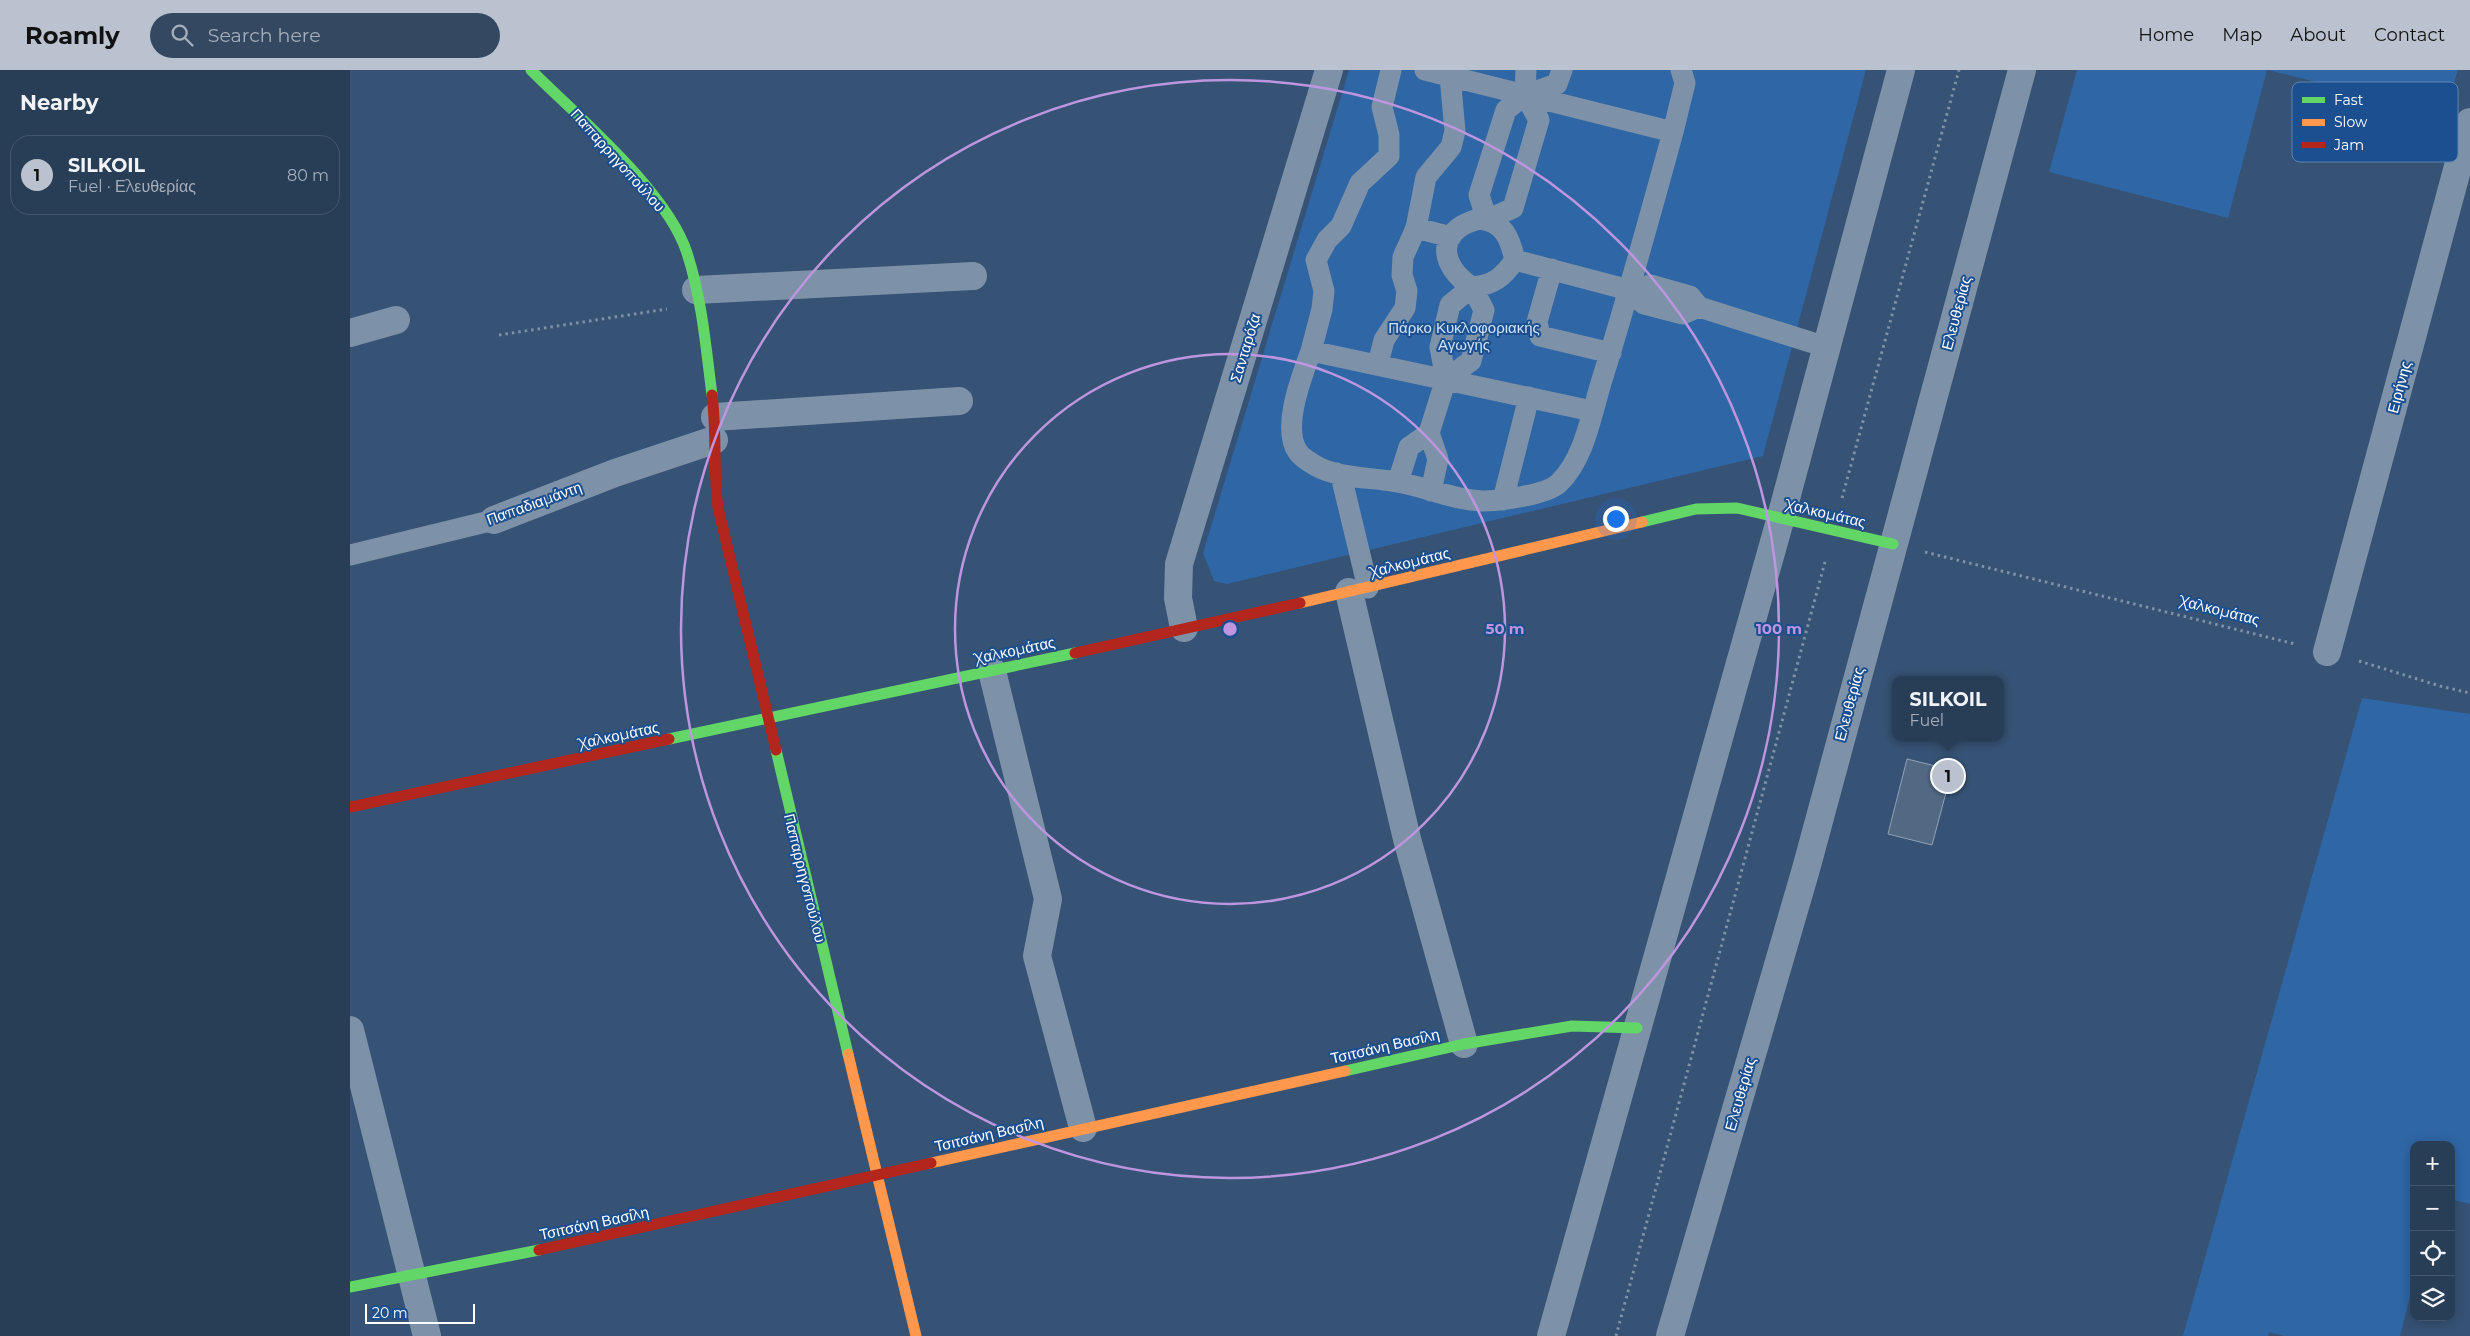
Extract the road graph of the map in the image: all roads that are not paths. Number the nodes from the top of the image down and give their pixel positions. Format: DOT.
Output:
graph roads {
  1 [pos="531,70"];
  2 [pos="1329,70"];
  3 [pos="1391,70"];
  4 [pos="1425,70"];
  5 [pos="1526,70"];
  6 [pos="1562,70"];
  7 [pos="1681,70"];
  8 [pos="1901,70"];
  9 [pos="2022,70"];
  10 [pos="1450,76"];
  11 [pos="1525,95"];
  12 [pos="2470,122"];
  13 [pos="1673,132"];
  14 [pos="1487,220"];
  15 [pos="1416,228"];
  16 [pos="1451,236"];
  17 [pos="1515,260"];
  18 [pos="1552,269"];
  19 [pos="973,276"];
  20 [pos="1472,286"];
  21 [pos="1630,290"];
  22 [pos="698,297"];
  23 [pos="396,320"];
  24 [pos="350,333"];
  25 [pos="1826,347"];
  26 [pos="1311,350"];
  27 [pos="1611,353"];
  28 [pos="1378,364"];
  29 [pos="1446,379"];
  30 [pos="1529,397"];
  31 [pos="959,401"];
  32 [pos="1592,411"];
  33 [pos="714,429"];
  34 [pos="1429,433"];
  35 [pos="1337,473"];
  36 [pos="1398,482"];
  37 [pos="1431,491"];
  38 [pos="1502,500"];
  39 [pos="1781,517"];
  40 [pos="494,520"];
  41 [pos="1893,544"];
  42 [pos="350,555"];
  43 [pos="1358,590"];
  44 [pos="1184,628"];
  45 [pos="2327,652"];
  46 [pos="992,671"];
  47 [pos="767,719"];
  48 [pos="350,807"];
  49 [pos="1637,1028"];
  50 [pos="350,1030"];
  51 [pos="1464,1044"];
  52 [pos="356,1078"];
  53 [pos="1083,1128"];
  54 [pos="877,1176"];
  55 [pos="412,1276"];
  56 [pos="350,1287"];
  57 [pos="427,1336"];
  58 [pos="916,1336"];
  59 [pos="1551,1336"];
  60 [pos="1670,1336"];
  1 -- 22 [label="street, Παπαρρηγοπούλου"];
  2 -- 44 [label="street, Σανταρόζα"];
  3 -- 26 [label="lane"];
  4 -- 10 [label="lane"];
  5 -- 11 [label="lane"];
  6 -- 11 [label="lane"];
  7 -- 13 [label="lane"];
  8 -- 25 [label="street"];
  9 -- 41 [label="street, Ελευθερίας"];
  10 -- 11 [label="lane"];
  10 -- 15 [label="lane"];
  11 -- 13 [label="lane"];
  11 -- 14 [label="lane"];
  11 -- 14 [label="lane"];
  12 -- 45 [label="street, Ειρήνης"];
  13 -- 21 [label="lane"];
  14 -- 16 [label="lane"];
  14 -- 17 [label="lane"];
  15 -- 16 [label="lane"];
  15 -- 28 [label="lane"];
  16 -- 20 [label="lane"];
  17 -- 18 [label="lane"];
  17 -- 20 [label="lane"];
  18 -- 21 [label="lane"];
  18 -- 27 [label="lane"];
  19 -- 22 [label="street"];
  20 -- 29 [label="lane"];
  20 -- 29 [label="lane"];
  21 -- 25 [label="lane"];
  21 -- 27 [label="lane"];
  22 -- 33 [label="street, Παπαρρηγοπούλου"];
  23 -- 24 [label="street"];
  25 -- 39 [label="street"];
  26 -- 28 [label="lane"];
  26 -- 35 [label="lane"];
  27 -- 32 [label="lane"];
  28 -- 29 [label="lane"];
  29 -- 30 [label="lane"];
  29 -- 34 [label="lane"];
  30 -- 32 [label="lane"];
  30 -- 38 [label="lane"];
  31 -- 33 [label="street"];
  32 -- 38 [label="lane"];
  33 -- 40 [label="street, Παπαδιαμάντη"];
  33 -- 47 [label="street, Παπαρρηγοπούλου"];
  34 -- 36 [label="lane"];
  34 -- 37 [label="lane"];
  35 -- 36 [label="lane"];
  35 -- 43 [label="lane"];
  36 -- 37 [label="lane"];
  37 -- 38 [label="lane"];
  39 -- 41 [label="street, Χαλκομάτας"];
  39 -- 43 [label="street, Χαλκομάτας"];
  39 -- 49 [label="street"];
  40 -- 42 [label="lane, Παπαδιαμάντη"];
  41 -- 60 [label="street, Ελευθερίας"];
  43 -- 44 [label="street, Χαλκομάτας"];
  43 -- 51 [label="street"];
  44 -- 46 [label="street, Χαλκομάτας"];
  46 -- 47 [label="street, Χαλκομάτας"];
  46 -- 53 [label="street"];
  47 -- 48 [label="street, Χαλκομάτας"];
  47 -- 54 [label="street, Παπαρρηγοπούλου"];
  49 -- 51 [label="street, Τσιτσάνη Βασίλη"];
  49 -- 59 [label="street"];
  50 -- 52 [label="street"];
  51 -- 53 [label="street, Τσιτσάνη Βασίλη"];
  52 -- 55 [label="street"];
  53 -- 54 [label="street, Τσιτσάνη Βασίλη"];
  54 -- 55 [label="street, Τσιτσάνη Βασίλη"];
  54 -- 58 [label="street, Παπαρρηγοπούλου"];
  55 -- 56 [label="street, Τσιτσάνη Βασίλη"];
  55 -- 57 [label="street"];
}
